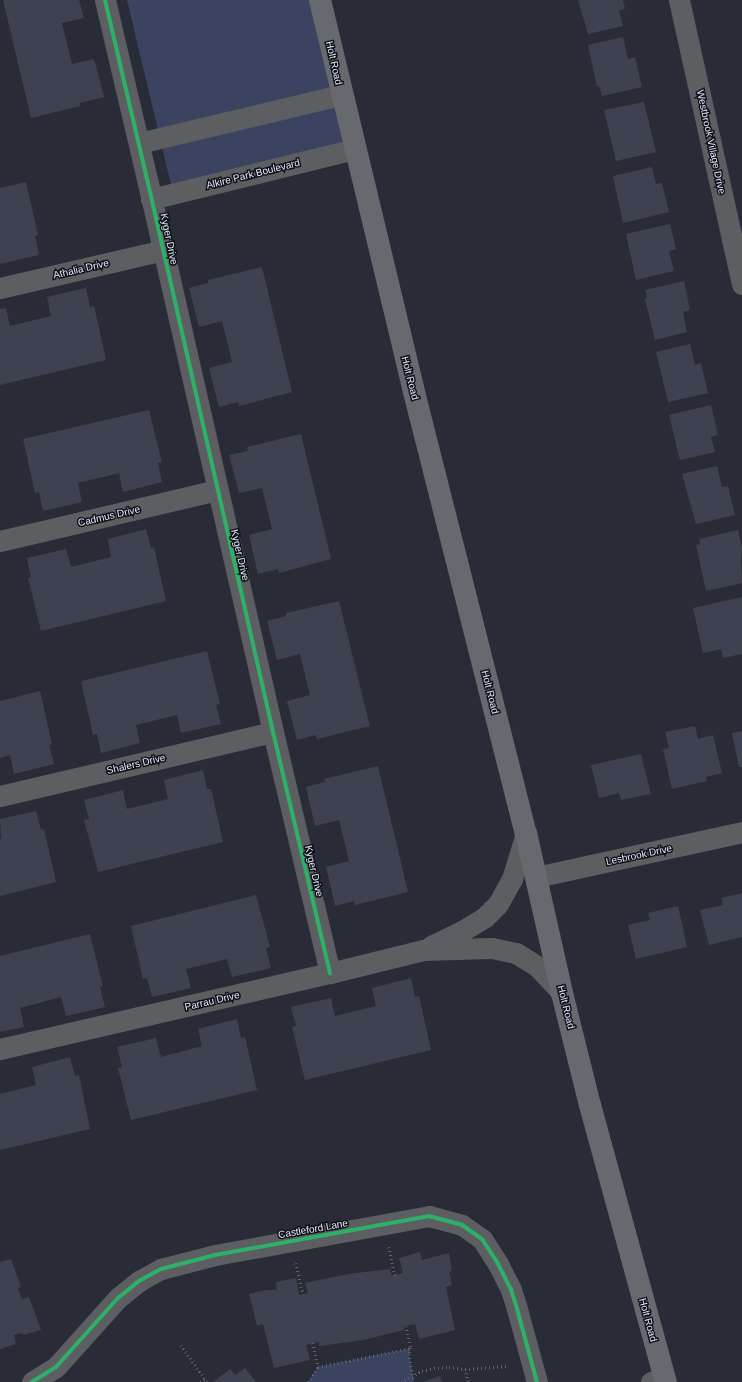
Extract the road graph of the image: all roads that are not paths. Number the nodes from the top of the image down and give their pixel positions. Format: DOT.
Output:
graph roads {
  1 [pos="104,0"];
  2 [pos="320,0"];
  3 [pos="679,0"];
  4 [pos="341,95"];
  5 [pos="139,144"];
  6 [pos="354,149"];
  7 [pos="152,199"];
  8 [pos="163,250"];
  9 [pos="742,284"];
  10 [pos="0,288"];
  11 [pos="217,490"];
  12 [pos="0,541"];
  13 [pos="272,732"];
  14 [pos="0,796"];
  15 [pos="742,832"];
  16 [pos="526,834"];
  17 [pos="536,877"];
  18 [pos="423,950"];
  19 [pos="330,973"];
  20 [pos="562,993"];
  21 [pos="0,1049"];
  22 [pos="535,1373"];
  23 [pos="660,1381"];
  24 [pos="32,1382"];
  1 -- 5 [label="street, Kyger Drive"];
  2 -- 4 [label="main road, Holt Road"];
  3 -- 9 [label="street, Westbrook Village Drive"];
  4 -- 5 [label="street"];
  4 -- 6 [label="main road, Holt Road"];
  5 -- 7 [label="street, Kyger Drive"];
  6 -- 7 [label="street, Alkire Park Boulevard"];
  6 -- 16 [label="main road, Holt Road"];
  7 -- 8 [label="street, Kyger Drive"];
  8 -- 10 [label="street, Athalia Drive"];
  8 -- 11 [label="street, Kyger Drive"];
  11 -- 12 [label="street, Cadmus Drive"];
  11 -- 13 [label="street, Kyger Drive"];
  13 -- 14 [label="street, Shalers Drive"];
  13 -- 19 [label="street, Kyger Drive"];
  15 -- 17 [label="street, Lesbrook Drive"];
  16 -- 17 [label="main road, Holt Road"];
  16 -- 18 [label="street, Parrau Drive"];
  17 -- 20 [label="main road, Holt Road"];
  18 -- 19 [label="street, Parrau Drive"];
  18 -- 20 [label="street, Parrau Drive"];
  19 -- 21 [label="street, Parrau Drive"];
  20 -- 23 [label="main road, Holt Road"];
  22 -- 24 [label="street, Castleford Lane"];
}
